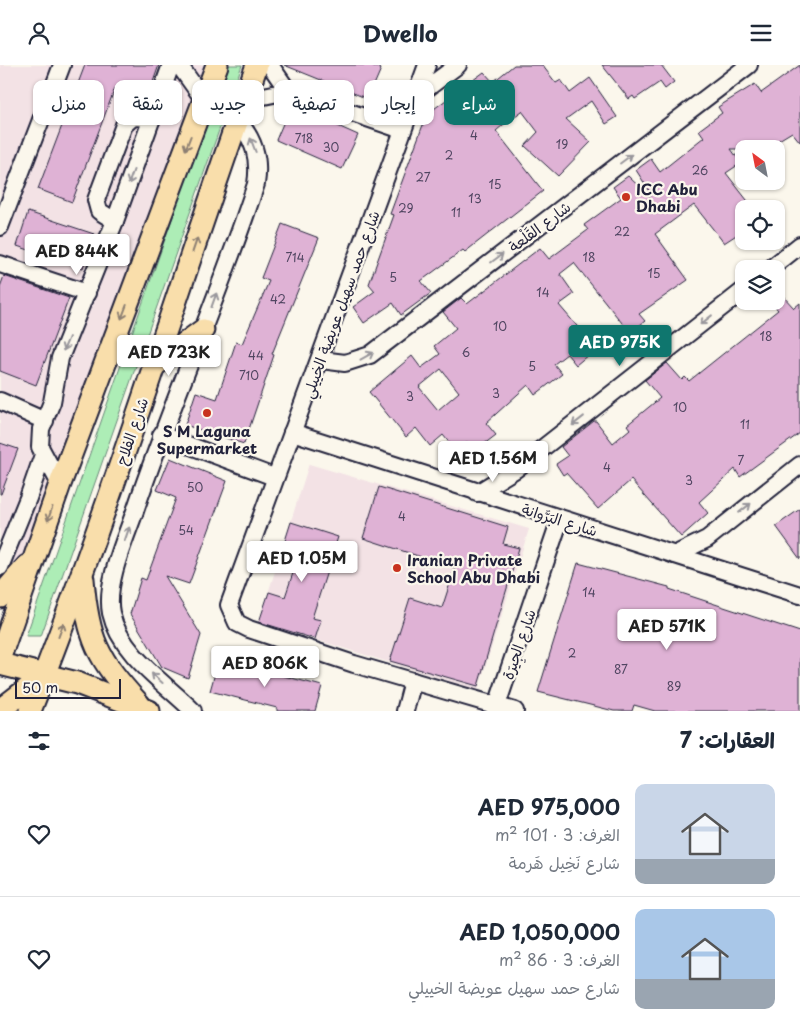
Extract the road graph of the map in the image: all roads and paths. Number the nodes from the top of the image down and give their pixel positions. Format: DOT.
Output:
graph roads {
  1 [pos="62,65"];
  2 [pos="171,65"];
  3 [pos="179,65"];
  4 [pos="217,65"];
  5 [pos="257,65"];
  6 [pos="270,65"];
  7 [pos="427,65"];
  8 [pos="458,65"];
  9 [pos="749,65"];
  10 [pos="166,80"];
  11 [pos="211,80"];
  12 [pos="251,80"];
  13 [pos="280,80"];
  14 [pos="421,80"];
  15 [pos="192,83"];
  16 [pos="434,83"];
  17 [pos="354,114"];
  18 [pos="124,125"];
  19 [pos="150,125"];
  20 [pos="195,125"];
  21 [pos="235,125"];
  22 [pos="240,125"];
  23 [pos="404,125"];
  24 [pos="402,130"];
  25 [pos="115,221"];
  26 [pos="0,227"];
  27 [pos="800,245"];
  28 [pos="781,260"];
  29 [pos="0,264"];
  30 [pos="88,293"];
  31 [pos="735,297"];
  32 [pos="203,330"];
  33 [pos="321,360"];
  34 [pos="154,366"];
  35 [pos="0,401"];
  36 [pos="45,421"];
  37 [pos="292,432"];
  38 [pos="161,435"];
  39 [pos="43,455"];
  40 [pos="800,465"];
  41 [pos="516,469"];
  42 [pos="274,477"];
  43 [pos="60,484"];
  44 [pos="477,493"];
  45 [pos="510,503"];
  46 [pos="560,519"];
  47 [pos="707,539"];
  48 [pos="38,549"];
  49 [pos="674,555"];
  50 [pos="706,565"];
  51 [pos="0,567"];
  52 [pos="82,570"];
  53 [pos="800,595"];
  54 [pos="0,597"];
  55 [pos="0,657"];
  56 [pos="0,664"];
  57 [pos="44,675"];
  58 [pos="413,681"];
  59 [pos="496,708"];
  60 [pos="146,709"];
  61 [pos="0,710"];
  62 [pos="30,711"];
  63 [pos="193,711"];
  64 [pos="405,711"];
  65 [pos="515,711"];
  1 -- 26 [label="street"];
  2 -- 10 [label="street"];
  3 -- 15 [label="street"];
  4 -- 11 [label="main road"];
  5 -- 12 [label="main road, شارع الفلاح"];
  6 -- 13 [label="street"];
  7 -- 14 [label="street, شارع حمد سهيل عويضة الخييلي"];
  8 -- 16 [label="street"];
  33 -- 9 [label="street, شارع القَلْعة, one-way"];
  17 -- 24 [label="street"];
  18 -- 25 [label="street"];
  19 -- 25 [label="street, one-way"];
  20 -- 43 [label="main road, one-way"];
  34 -- 21 [label="main road, شارع الفلاح, one-way"];
  32 -- 22 [label="street, one-way"];
  23 -- 24 [label="street, شارع حمد سهيل عويضة الخييلي"];
  24 -- 33 [label="street, شارع حمد سهيل عويضة الخييلي"];
  25 -- 30 [label="street"];
  27 -- 28 [label="street"];
  29 -- 30 [label="street"];
  30 -- 36 [label="street, one-way"];
  31 -- 41 [label="street, one-way"];
  32 -- 34 [label="main road"];
  32 -- 38 [label="street"];
  33 -- 37 [label="street, شارع حمد سهيل عويضة الخييلي"];
  34 -- 52 [label="main road, شارع الفلاح"];
  35 -- 36 [label="street"];
  36 -- 39 [label="street"];
  37 -- 42 [label="street, شارع حمد سهيل عويضة الخييلي"];
  37 -- 44 [label="street, شارع البَرَّوانة"];
  38 -- 42 [label="street"];
  63 -- 38 [label="street, one-way"];
  39 -- 43 [label="street"];
  39 -- 51 [label="street"];
  47 -- 40 [label="street, one-way"];
  41 -- 44 [label="street"];
  41 -- 45 [label="street"];
  42 -- 58 [label="street, شارع حمد سهيل عويضة الخييلي"];
  43 -- 48 [label="main road, one-way"];
  44 -- 45 [label="street, شارع البَرَّوانة"];
  45 -- 46 [label="street, شارع البَرَّوانة"];
  46 -- 49 [label="street, شارع البَرَّوانة"];
  46 -- 59 [label="street, شارع الجِيرَة"];
  47 -- 49 [label="street"];
  47 -- 50 [label="street"];
  48 -- 54 [label="main road"];
  48 -- 55 [label="main road"];
  49 -- 50 [label="street, شارع البَرَّوانة"];
  50 -- 53 [label="street, شارع البَرَّوانة"];
  57 -- 52 [label="main road, شارع الفلاح, one-way"];
  52 -- 60 [label="main road"];
  56 -- 57 [label="main road"];
  57 -- 60 [label="main road"];
  57 -- 61 [label="main road"];
  57 -- 62 [label="main road, شارع الفلاح"];
  58 -- 59 [label="street, شارع حمد سهيل عويضة الخييلي"];
  58 -- 64 [label="street"];
  59 -- 65 [label="street, شارع حمد سهيل عويضة الخييلي"];
}
